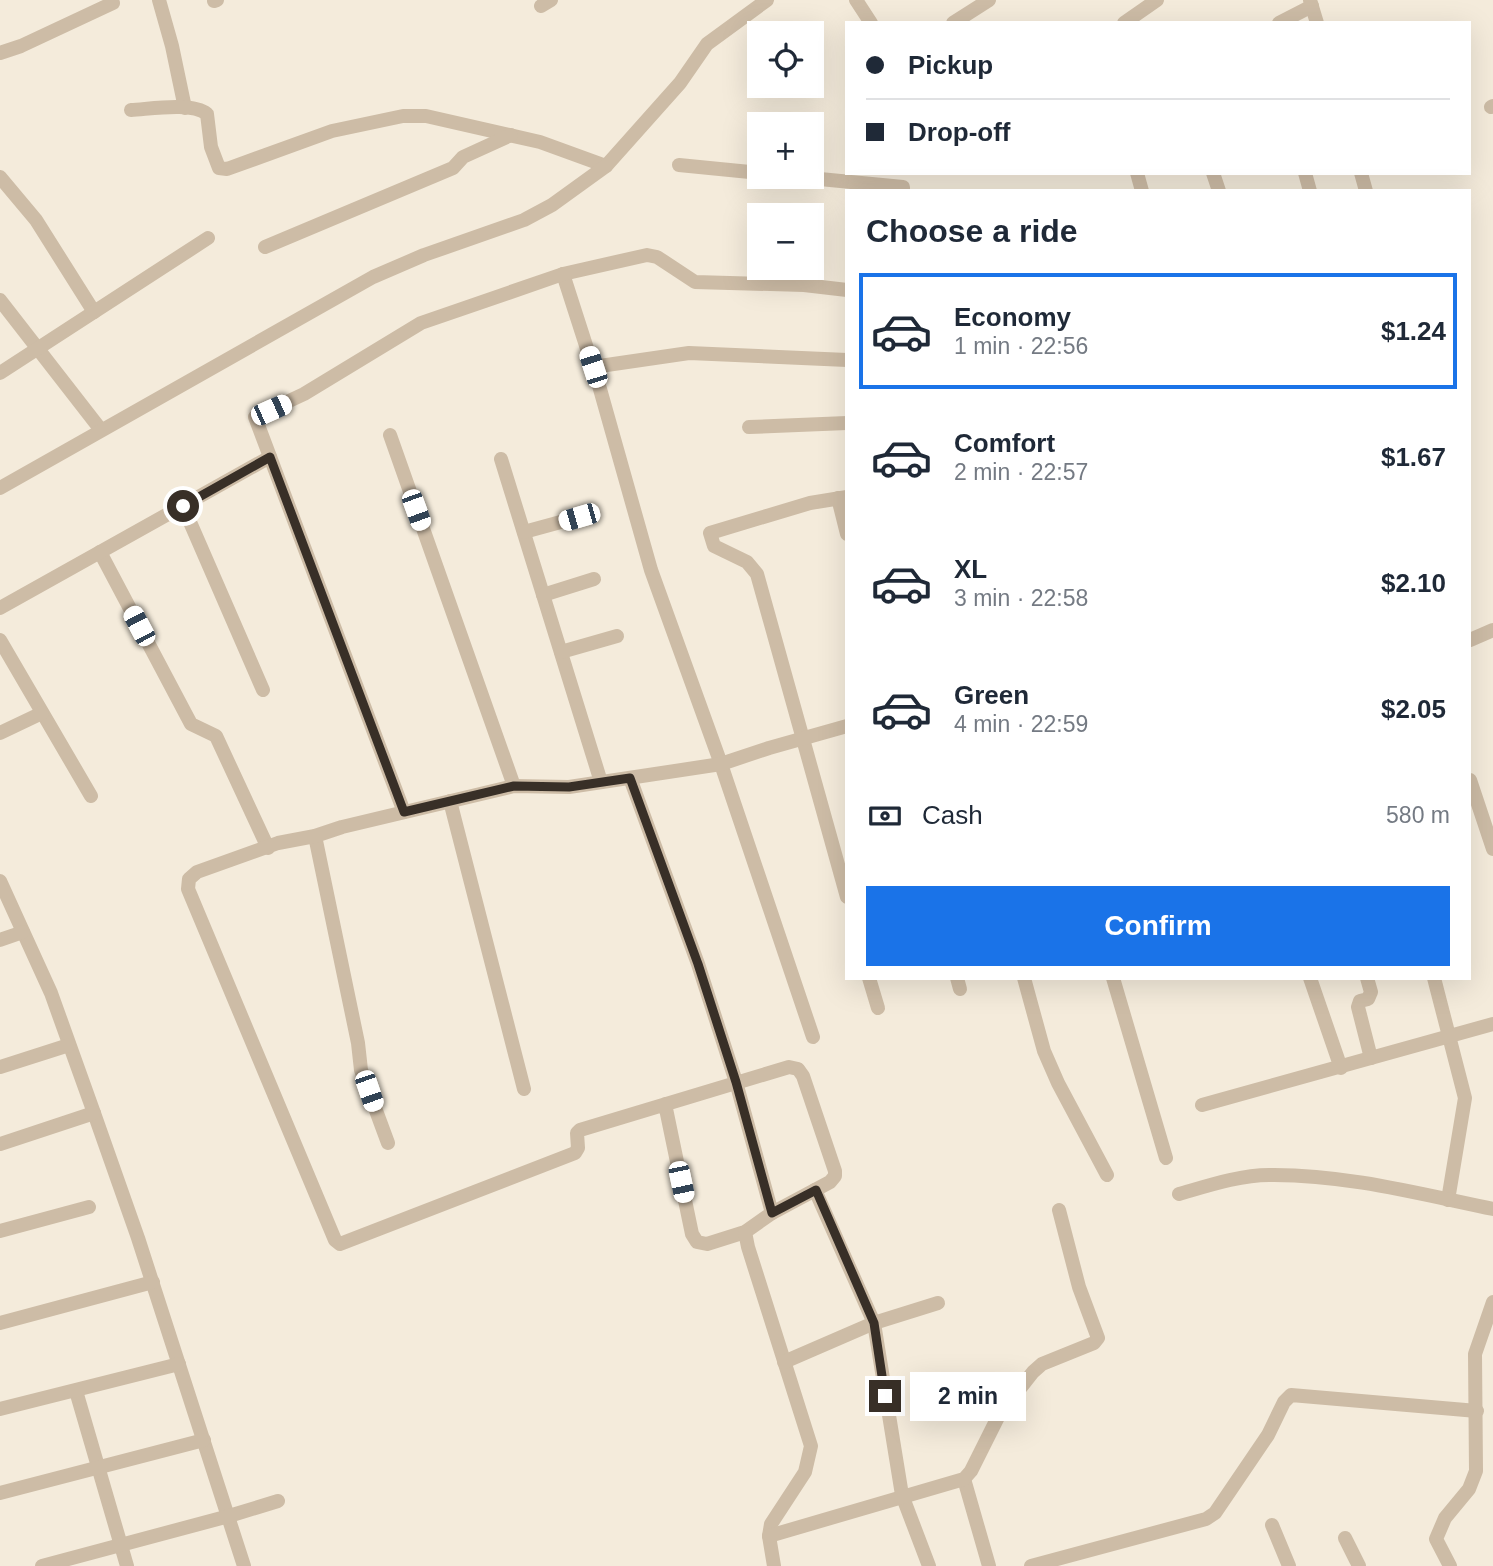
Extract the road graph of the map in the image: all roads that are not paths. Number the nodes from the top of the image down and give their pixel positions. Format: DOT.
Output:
graph roads {
  1 [pos="159,0"];
  2 [pos="767,0"];
  3 [pos="856,0"];
  4 [pos="989,0"];
  5 [pos="1157,0"];
  6 [pos="113,3"];
  7 [pos="1311,3"];
  8 [pos="870,21"];
  9 [pos="956,21"];
  10 [pos="1127,21"];
  11 [pos="1282,21"];
  12 [pos="1316,21"];
  13 [pos="0,53"];
  14 [pos="185,108"];
  15 [pos="131,110"];
  16 [pos="511,135"];
  17 [pos="679,165"];
  18 [pos="606,166"];
  19 [pos="747,172"];
  20 [pos="0,177"];
  21 [pos="824,179"];
  22 [pos="903,189"];
  23 [pos="208,238"];
  24 [pos="265,247"];
  25 [pos="563,274"];
  26 [pos="845,289"];
  27 [pos="0,300"];
  28 [pos="94,312"];
  29 [pos="38,347"];
  30 [pos="845,360"];
  31 [pos="593,367"];
  32 [pos="0,373"];
  33 [pos="845,423"];
  34 [pos="749,427"];
  35 [pos="101,430"];
  36 [pos="390,435"];
  37 [pos="270,457"];
  38 [pos="501,460"];
  39 [pos="0,488"];
  40 [pos="842,497"];
  41 [pos="183,506"];
  42 [pos="579,517"];
  43 [pos="845,519"];
  44 [pos="524,532"];
  45 [pos="100,552"];
  46 [pos="594,579"];
  47 [pos="543,595"];
  48 [pos="0,608"];
  49 [pos="1493,630"];
  50 [pos="617,636"];
  51 [pos="0,640"];
  52 [pos="1471,640"];
  53 [pos="561,652"];
  54 [pos="263,690"];
  55 [pos="42,713"];
  56 [pos="845,727"];
  57 [pos="0,733"];
  58 [pos="803,738"];
  59 [pos="721,764"];
  60 [pos="630,778"];
  61 [pos="601,782"];
  62 [pos="1471,783"];
  63 [pos="514,786"];
  64 [pos="92,796"];
  65 [pos="450,801"];
  66 [pos="404,812"];
  67 [pos="315,836"];
  68 [pos="268,848"];
  69 [pos="1493,849"];
  70 [pos="0,881"];
  71 [pos="845,890"];
  72 [pos="23,932"];
  73 [pos="0,940"];
  74 [pos="870,980"];
  75 [pos="1025,980"];
  76 [pos="1114,980"];
  77 [pos="1311,980"];
  78 [pos="1368,980"];
  79 [pos="1435,980"];
  80 [pos="877,1008"];
  81 [pos="1493,1024"];
  82 [pos="1449,1035"];
  83 [pos="813,1037"];
  84 [pos="69,1045"];
  85 [pos="1371,1058"];
  86 [pos="0,1068"];
  87 [pos="1341,1068"];
  88 [pos="736,1082"];
  89 [pos="524,1089"];
  90 [pos="665,1104"];
  91 [pos="1202,1105"];
  92 [pos="94,1113"];
  93 [pos="388,1143"];
  94 [pos="0,1144"];
  95 [pos="1166,1158"];
  96 [pos="1107,1175"];
  97 [pos="816,1190"];
  98 [pos="1179,1194"];
  99 [pos="1448,1200"];
  100 [pos="89,1207"];
  101 [pos="1493,1209"];
  102 [pos="1059,1210"];
  103 [pos="772,1213"];
  104 [pos="0,1231"];
  105 [pos="745,1232"];
  106 [pos="153,1282"];
  107 [pos="1493,1302"];
  108 [pos="938,1303"];
  109 [pos="0,1323"];
  110 [pos="874,1323"];
  111 [pos="784,1362"];
  112 [pos="179,1364"];
  113 [pos="76,1391"];
  114 [pos="0,1409"];
  115 [pos="1477,1411"];
  116 [pos="204,1440"];
  117 [pos="98,1468"];
  118 [pos="964,1479"];
  119 [pos="0,1493"];
  120 [pos="901,1495"];
  121 [pos="278,1501"];
  122 [pos="229,1516"];
  123 [pos="1272,1525"];
  124 [pos="769,1536"];
  125 [pos="1345,1538"];
  126 [pos="120,1545"];
  127 [pos="42,1566"];
  128 [pos="127,1566"];
  129 [pos="244,1566"];
  130 [pos="774,1566"];
  131 [pos="929,1566"];
  132 [pos="989,1566"];
  133 [pos="1031,1566"];
  134 [pos="1289,1566"];
  135 [pos="1359,1566"];
  136 [pos="1450,1566"];
  1 -- 14 [label="street"];
  2 -- 18 [label="street"];
  3 -- 8 [label="street"];
  4 -- 9 [label="street"];
  5 -- 10 [label="street"];
  6 -- 13 [label="street"];
  7 -- 11 [label="street"];
  7 -- 12 [label="street"];
  14 -- 15 [label="street"];
  14 -- 16 [label="street"];
  16 -- 18 [label="street"];
  16 -- 24 [label="street"];
  17 -- 19 [label="street"];
  18 -- 35 [label="street"];
  20 -- 28 [label="street"];
  21 -- 22 [label="street"];
  23 -- 28 [label="street"];
  25 -- 26 [label="street"];
  25 -- 31 [label="street"];
  25 -- 37 [label="street"];
  27 -- 29 [label="street"];
  28 -- 29 [label="street"];
  29 -- 32 [label="street"];
  29 -- 35 [label="street"];
  30 -- 31 [label="street"];
  31 -- 59 [label="street"];
  33 -- 34 [label="street"];
  35 -- 39 [label="street"];
  36 -- 63 [label="street"];
  37 -- 41 [label="street"];
  37 -- 66 [label="street"];
  38 -- 44 [label="street"];
  40 -- 43 [label="street"];
  40 -- 58 [label="street"];
  41 -- 45 [label="street"];
  41 -- 54 [label="street"];
  42 -- 44 [label="street"];
  44 -- 47 [label="street"];
  45 -- 48 [label="street"];
  45 -- 68 [label="street"];
  46 -- 47 [label="street"];
  47 -- 53 [label="street"];
  49 -- 52 [label="street"];
  50 -- 53 [label="street"];
  51 -- 55 [label="street"];
  53 -- 61 [label="street"];
  55 -- 57 [label="street"];
  55 -- 64 [label="street"];
  56 -- 58 [label="street"];
  58 -- 59 [label="street"];
  58 -- 71 [label="street"];
  59 -- 60 [label="street"];
  59 -- 83 [label="street"];
  60 -- 61 [label="street"];
  60 -- 88 [label="street"];
  61 -- 63 [label="street"];
  62 -- 69 [label="street"];
  63 -- 65 [label="street"];
  65 -- 66 [label="street"];
  65 -- 89 [label="street"];
  66 -- 67 [label="street"];
  67 -- 68 [label="street"];
  67 -- 93 [label="street"];
  68 -- 90 [label="street"];
  70 -- 72 [label="street"];
  72 -- 73 [label="street"];
  72 -- 84 [label="street"];
  74 -- 80 [label="street"];
  75 -- 96 [label="street"];
  76 -- 95 [label="street"];
  77 -- 87 [label="street"];
  78 -- 85 [label="street"];
  79 -- 82 [label="street"];
  81 -- 82 [label="street"];
  82 -- 85 [label="street"];
  82 -- 99 [label="street"];
  84 -- 86 [label="street"];
  84 -- 92 [label="street"];
  85 -- 87 [label="street"];
  87 -- 91 [label="street"];
  88 -- 90 [label="street"];
  88 -- 97 [label="street"];
  88 -- 103 [label="street"];
  90 -- 105 [label="street"];
  92 -- 94 [label="street"];
  92 -- 106 [label="street"];
  97 -- 103 [label="street"];
  97 -- 110 [label="street"];
  98 -- 99 [label="street"];
  99 -- 101 [label="street"];
  100 -- 104 [label="street"];
  102 -- 118 [label="street"];
  103 -- 105 [label="street"];
  105 -- 111 [label="street"];
  106 -- 109 [label="street"];
  106 -- 112 [label="street"];
  107 -- 115 [label="street"];
  108 -- 110 [label="street"];
  110 -- 111 [label="street"];
  110 -- 120 [label="street"];
  111 -- 124 [label="street"];
  112 -- 113 [label="street"];
  112 -- 116 [label="street"];
  113 -- 114 [label="street"];
  113 -- 117 [label="street"];
  115 -- 133 [label="street"];
  115 -- 136 [label="street"];
  116 -- 117 [label="street"];
  116 -- 122 [label="street"];
  117 -- 119 [label="street"];
  117 -- 126 [label="street"];
  118 -- 120 [label="street"];
  118 -- 132 [label="street"];
  120 -- 124 [label="street"];
  120 -- 131 [label="street"];
  121 -- 122 [label="street"];
  122 -- 126 [label="street"];
  122 -- 129 [label="street"];
  123 -- 134 [label="street"];
  124 -- 130 [label="street"];
  125 -- 135 [label="street"];
  126 -- 127 [label="street"];
  126 -- 128 [label="street"];
}
